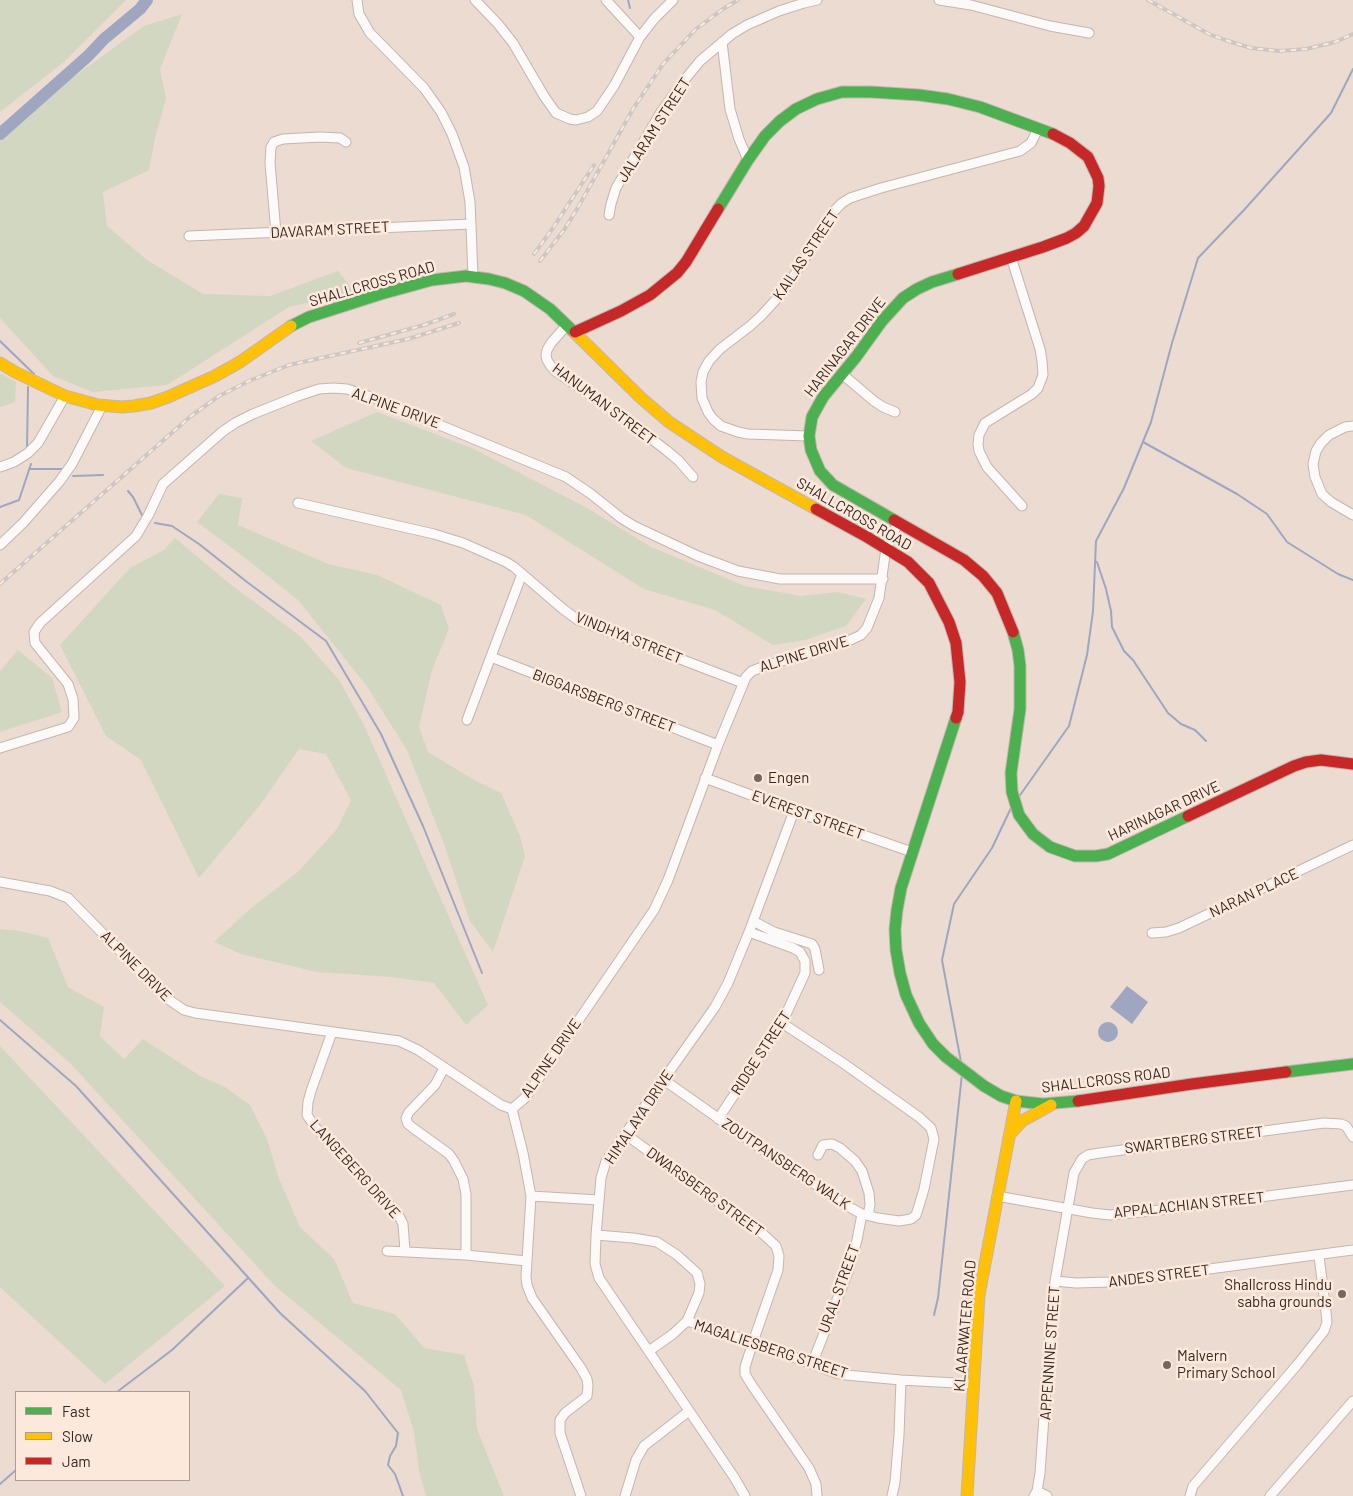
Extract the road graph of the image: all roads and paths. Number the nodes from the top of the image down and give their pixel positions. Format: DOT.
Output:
graph roads {
  1 [pos="357,0"];
  2 [pos="475,0"];
  3 [pos="606,0"];
  4 [pos="673,0"];
  5 [pos="817,0"];
  6 [pos="939,0"];
  7 [pos="1089,33"];
  8 [pos="640,37"];
  9 [pos="722,42"];
  10 [pos="1038,129"];
  11 [pos="346,142"];
  12 [pos="748,160"];
  13 [pos="609,215"];
  14 [pos="472,224"];
  15 [pos="276,233"];
  16 [pos="189,236"];
  17 [pos="1012,257"];
  18 [pos="473,276"];
  19 [pos="571,328"];
  20 [pos="0,363"];
  21 [pos="842,374"];
  22 [pos="65,396"];
  23 [pos="102,406"];
  24 [pos="895,412"];
  25 [pos="1353,426"];
  26 [pos="809,436"];
  27 [pos="0,467"];
  28 [pos="693,477"];
  29 [pos="298,503"];
  30 [pos="1022,506"];
  31 [pos="1353,514"];
  32 [pos="898,523"];
  33 [pos="0,545"];
  34 [pos="886,548"];
  35 [pos="522,574"];
  36 [pos="883,578"];
  37 [pos="491,657"];
  38 [pos="742,683"];
  39 [pos="467,720"];
  40 [pos="718,745"];
  41 [pos="0,748"];
  42 [pos="1353,764"];
  43 [pos="705,778"];
  44 [pos="794,811"];
  45 [pos="1353,845"];
  46 [pos="912,852"];
  47 [pos="0,882"];
  48 [pos="753,921"];
  49 [pos="749,932"];
  50 [pos="1152,933"];
  51 [pos="819,970"];
  52 [pos="782,1023"];
  53 [pos="332,1032"];
  54 [pos="1353,1064"];
  55 [pos="444,1068"];
  56 [pos="664,1080"];
  57 [pos="1016,1101"];
  58 [pos="1054,1104"];
  59 [pos="512,1109"];
  60 [pos="718,1119"];
  61 [pos="625,1134"];
  62 [pos="1009,1136"];
  63 [pos="1353,1137"];
  64 [pos="818,1155"];
  65 [pos="1353,1185"];
  66 [pos="531,1196"];
  67 [pos="997,1196"];
  68 [pos="599,1200"];
  69 [pos="1068,1209"];
  70 [pos="865,1215"];
  71 [pos="596,1235"];
  72 [pos="1353,1250"];
  73 [pos="387,1251"];
  74 [pos="405,1251"];
  75 [pos="466,1255"];
  76 [pos="1318,1256"];
  77 [pos="527,1261"];
  78 [pos="1055,1281"];
  79 [pos="687,1321"];
  80 [pos="753,1342"];
  81 [pos="649,1351"];
  82 [pos="812,1364"];
  83 [pos="901,1380"];
  84 [pos="974,1384"];
  85 [pos="1353,1400"];
  86 [pos="689,1411"];
  87 [pos="1036,1493"];
  88 [pos="581,1496"];
  89 [pos="625,1496"];
  90 [pos="745,1496"];
  91 [pos="816,1496"];
  92 [pos="892,1496"];
  93 [pos="967,1496"];
  94 [pos="1047,1496"];
  95 [pos="1190,1496"];
  96 [pos="1270,1496"];
  1 -- 14 [label="street"];
  2 -- 8 [label="street"];
  3 -- 8 [label="street"];
  4 -- 8 [label="street"];
  5 -- 9 [label="street, JALARAM STREET"];
  6 -- 7 [label="street"];
  9 -- 12 [label="street"];
  9 -- 13 [label="street, JALARAM STREET"];
  10 -- 12 [label="street, HARINAGAR DRIVE"];
  10 -- 17 [label="street, HARINAGAR DRIVE"];
  10 -- 26 [label="street, KAILAS STREET"];
  11 -- 15 [label="street"];
  12 -- 19 [label="street, HARINAGAR DRIVE"];
  14 -- 15 [label="street, DAVARAM STREET"];
  14 -- 18 [label="street"];
  15 -- 16 [label="street, DAVARAM STREET"];
  17 -- 21 [label="street, HARINAGAR DRIVE"];
  17 -- 30 [label="street"];
  18 -- 19 [label="street, SHALLCROSS ROAD"];
  18 -- 23 [label="street, SHALLCROSS ROAD"];
  19 -- 28 [label="street, HANUMAN STREET"];
  19 -- 34 [label="street, SHALLCROSS ROAD"];
  20 -- 22 [label="street, SHALLCROSS ROAD"];
  21 -- 24 [label="street"];
  21 -- 26 [label="street, HARINAGAR DRIVE"];
  22 -- 23 [label="street, SHALLCROSS ROAD"];
  22 -- 27 [label="street"];
  23 -- 33 [label="street"];
  25 -- 31 [label="street"];
  26 -- 32 [label="street, HARINAGAR DRIVE"];
  29 -- 35 [label="street, VINDHYA STREET"];
  32 -- 34 [label="street, ALPINE DRIVE"];
  32 -- 42 [label="street, HARINAGAR DRIVE"];
  34 -- 36 [label="street, ALPINE DRIVE"];
  34 -- 46 [label="street, SHALLCROSS ROAD"];
  35 -- 37 [label="street"];
  35 -- 38 [label="street, VINDHYA STREET"];
  36 -- 38 [label="street, ALPINE DRIVE"];
  36 -- 41 [label="street, ALPINE DRIVE"];
  37 -- 39 [label="street"];
  37 -- 40 [label="street, BIGGARSBERG STREET"];
  38 -- 40 [label="street, ALPINE DRIVE"];
  40 -- 43 [label="street, ALPINE DRIVE"];
  43 -- 44 [label="street, EVEREST STREET"];
  43 -- 59 [label="street, ALPINE DRIVE"];
  44 -- 46 [label="street, EVEREST STREET"];
  44 -- 48 [label="street, HIMALAYA DRIVE"];
  45 -- 50 [label="street, NARAN PLACE"];
  46 -- 57 [label="street, SHALLCROSS ROAD"];
  47 -- 53 [label="street, ALPINE DRIVE"];
  48 -- 49 [label="street, HIMALAYA DRIVE"];
  48 -- 51 [label="street"];
  49 -- 52 [label="street, RIDGE STREET"];
  49 -- 56 [label="street, HIMALAYA DRIVE"];
  52 -- 60 [label="street, RIDGE STREET"];
  52 -- 70 [label="street, ZOUTPANSBERG WALK"];
  53 -- 55 [label="street, ALPINE DRIVE"];
  53 -- 74 [label="street, LANGEBERG DRIVE"];
  54 -- 58 [label="street, SHALLCROSS ROAD"];
  55 -- 59 [label="street, ALPINE DRIVE"];
  55 -- 75 [label="street"];
  56 -- 60 [label="street, ZOUTPANSBERG WALK"];
  56 -- 61 [label="street, HIMALAYA DRIVE"];
  57 -- 58 [label="street, SHALLCROSS ROAD"];
  57 -- 62 [label="street, KLAARWATER ROAD"];
  58 -- 62 [label="street"];
  59 -- 66 [label="street"];
  60 -- 70 [label="street, ZOUTPANSBERG WALK"];
  61 -- 68 [label="street, HIMALAYA DRIVE"];
  61 -- 80 [label="street, DWARSBERG STREET"];
  62 -- 67 [label="street, KLAARWATER ROAD"];
  63 -- 69 [label="street, SWARTBERG STREET"];
  64 -- 70 [label="street, URAL STREET"];
  65 -- 69 [label="street, APPALACHIAN STREET"];
  66 -- 68 [label="street"];
  66 -- 77 [label="street"];
  67 -- 69 [label="street, APPALACHIAN STREET"];
  67 -- 84 [label="street, KLAARWATER ROAD"];
  68 -- 71 [label="street, HIMALAYA DRIVE"];
  69 -- 78 [label="street, APPENNINE STREET"];
  70 -- 82 [label="street, URAL STREET"];
  71 -- 79 [label="street"];
  71 -- 81 [label="street, HIMALAYA DRIVE"];
  72 -- 76 [label="street, ANDES STREET"];
  73 -- 74 [label="street"];
  74 -- 75 [label="street"];
  75 -- 77 [label="street"];
  76 -- 78 [label="street, ANDES STREET"];
  76 -- 95 [label="street"];
  77 -- 88 [label="street"];
  78 -- 87 [label="street, APPENNINE STREET"];
  79 -- 80 [label="street, MAGALIESBERG STREET"];
  79 -- 81 [label="street"];
  80 -- 82 [label="street, MAGALIESBERG STREET"];
  80 -- 91 [label="street, DWARSBERG STREET"];
  81 -- 86 [label="street, HIMALAYA DRIVE"];
  82 -- 83 [label="street, MAGALIESBERG STREET"];
  83 -- 84 [label="street, MAGALIESBERG STREET"];
  83 -- 92 [label="street"];
  84 -- 93 [label="street, KLAARWATER ROAD"];
  85 -- 96 [label="street"];
  86 -- 89 [label="street"];
  86 -- 90 [label="street, HIMALAYA DRIVE"];
  87 -- 94 [label="street"];
}
